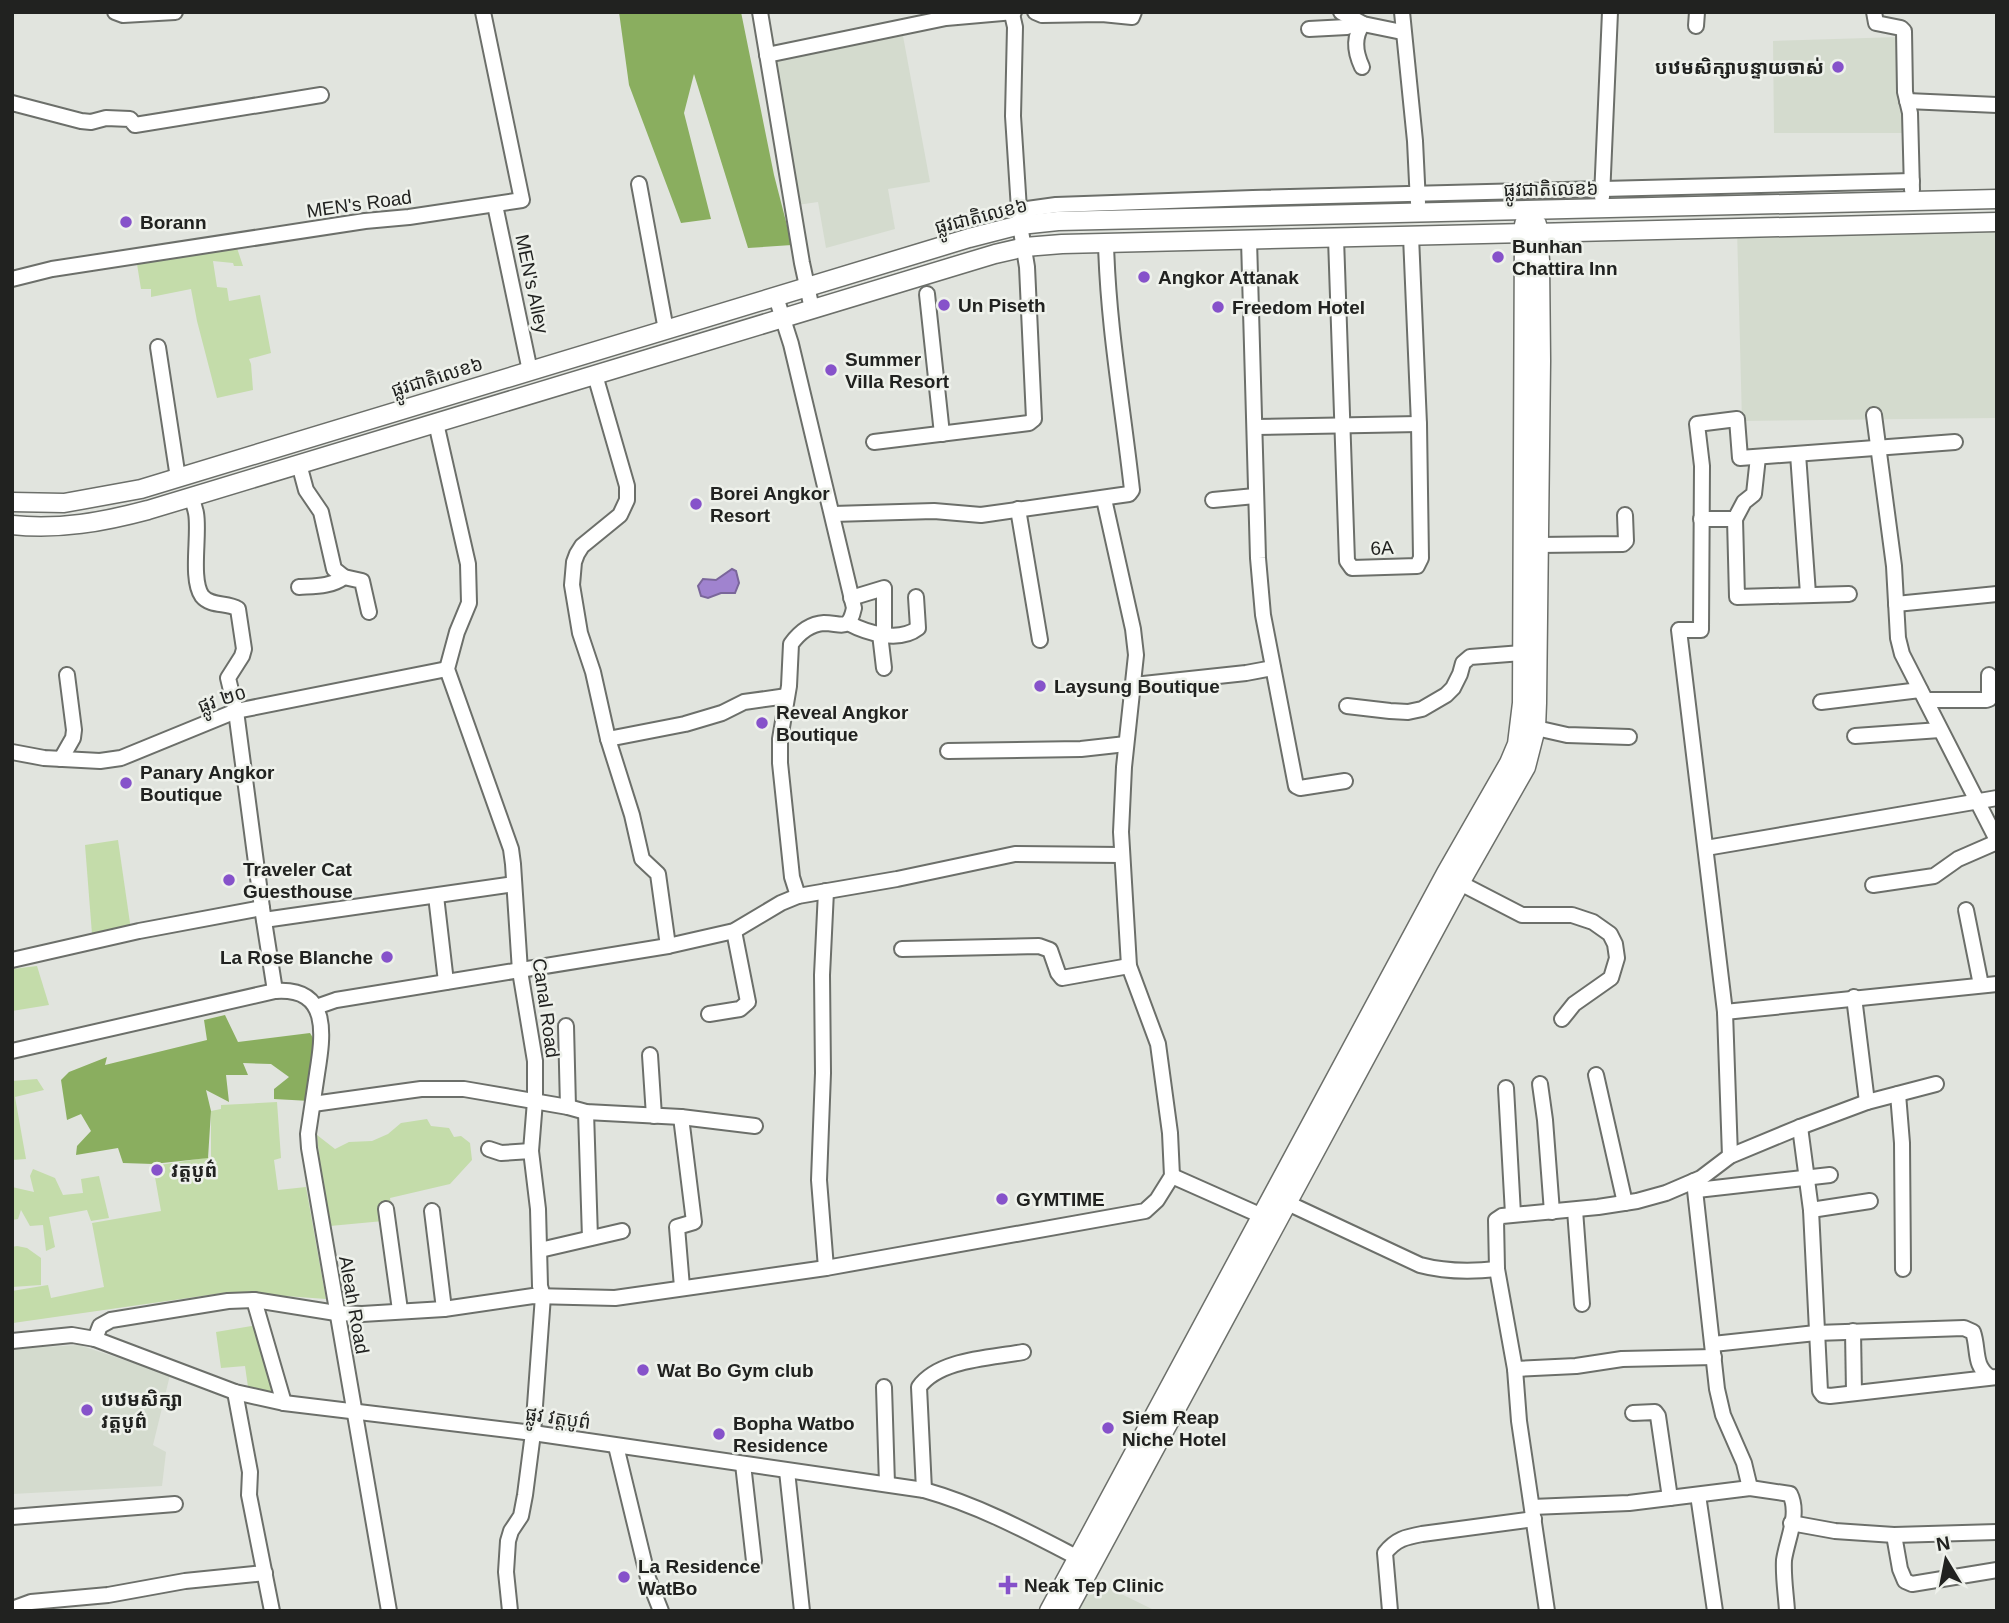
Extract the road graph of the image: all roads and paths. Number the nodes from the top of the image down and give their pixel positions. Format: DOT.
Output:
graph roads {
  1 [pos="115,12"];
  2 [pos="175,12"];
  3 [pos="483,12"];
  4 [pos="760,12"];
  5 [pos="1035,12"];
  6 [pos="1134,12"];
  7 [pos="1341,12"];
  8 [pos="1402,12"];
  9 [pos="1610,12"];
  10 [pos="1874,12"];
  11 [pos="976,13"];
  12 [pos="1013,13"];
  13 [pos="946,15"];
  14 [pos="1361,23"];
  15 [pos="1309,29"];
  16 [pos="1402,32"];
  17 [pos="767,55"];
  18 [pos="1362,67"];
  19 [pos="321,95"];
  20 [pos="1907,101"];
  21 [pos="12,103"];
  22 [pos="1997,105"];
  23 [pos="1912,181"];
  24 [pos="639,184"];
  25 [pos="1805,185"];
  26 [pos="1693,187"];
  27 [pos="1602,189"];
  28 [pos="1417,193"];
  29 [pos="1997,199"];
  30 [pos="1912,201"];
  31 [pos="1806,204"];
  32 [pos="495,205"];
  33 [pos="1693,206"];
  34 [pos="1602,208"];
  35 [pos="1530,210"];
  36 [pos="1419,213"];
  37 [pos="1020,217"];
  38 [pos="1997,222"];
  39 [pos="1531,233"];
  40 [pos="1411,236"];
  41 [pos="1336,238"];
  42 [pos="1249,240"];
  43 [pos="1106,243"];
  44 [pos="1025,247"];
  45 [pos="12,279"];
  46 [pos="806,288"];
  47 [pos="927,294"];
  48 [pos="776,297"];
  49 [pos="812,310"];
  50 [pos="784,318"];
  51 [pos="666,330"];
  52 [pos="158,347"];
  53 [pos="530,371"];
  54 [pos="596,375"];
  55 [pos="1874,415"];
  56 [pos="436,423"];
  57 [pos="1342,425"];
  58 [pos="1419,425"];
  59 [pos="1255,427"];
  60 [pos="942,434"];
  61 [pos="874,442"];
  62 [pos="1955,442"];
  63 [pos="1880,449"];
  64 [pos="1798,454"];
  65 [pos="1758,457"];
  66 [pos="299,464"];
  67 [pos="178,478"];
  68 [pos="1255,496"];
  69 [pos="191,497"];
  70 [pos="1104,499"];
  71 [pos="1213,500"];
  72 [pos="12,502"];
  73 [pos="1018,509"];
  74 [pos="833,514"];
  75 [pos="1625,515"];
  76 [pos="1701,519"];
  77 [pos="1735,519"];
  78 [pos="12,525"];
  79 [pos="1538,545"];
  80 [pos="344,577"];
  81 [pos="299,587"];
  82 [pos="1808,594"];
  83 [pos="1849,594"];
  84 [pos="1997,594"];
  85 [pos="916,597"];
  86 [pos="851,598"];
  87 [pos="1896,604"];
  88 [pos="369,612"];
  89 [pos="848,623"];
  90 [pos="882,634"];
  91 [pos="1040,640"];
  92 [pos="1522,653"];
  93 [pos="884,668"];
  94 [pos="1273,668"];
  95 [pos="447,669"];
  96 [pos="67,675"];
  97 [pos="1989,675"];
  98 [pos="1134,685"];
  99 [pos="1923,695"];
  100 [pos="788,696"];
  101 [pos="1821,702"];
  102 [pos="1347,706"];
  103 [pos="236,711"];
  104 [pos="1536,728"];
  105 [pos="1940,730"];
  106 [pos="1855,736"];
  107 [pos="1629,737"];
  108 [pos="608,739"];
  109 [pos="1126,744"];
  110 [pos="947,751"];
  111 [pos="12,752"];
  112 [pos="61,759"];
  113 [pos="1345,781"];
  114 [pos="1997,799"];
  115 [pos="1975,802"];
  116 [pos="1997,841"];
  117 [pos="1706,848"];
  118 [pos="1122,855"];
  119 [pos="1460,883"];
  120 [pos="514,884"];
  121 [pos="1873,885"];
  122 [pos="826,891"];
  123 [pos="436,896"];
  124 [pos="798,896"];
  125 [pos="1966,910"];
  126 [pos="263,914"];
  127 [pos="734,931"];
  128 [pos="668,946"];
  129 [pos="902,948"];
  130 [pos="12,960"];
  131 [pos="1129,966"];
  132 [pos="520,971"];
  133 [pos="446,982"];
  134 [pos="1997,984"];
  135 [pos="1981,985"];
  136 [pos="275,990"];
  137 [pos="1854,997"];
  138 [pos="316,1007"];
  139 [pos="1725,1012"];
  140 [pos="709,1014"];
  141 [pos="1562,1019"];
  142 [pos="566,1026"];
  143 [pos="12,1051"];
  144 [pos="650,1055"];
  145 [pos="1596,1075"];
  146 [pos="1540,1084"];
  147 [pos="1936,1084"];
  148 [pos="1506,1088"];
  149 [pos="1898,1094"];
  150 [pos="536,1101"];
  151 [pos="1867,1102"];
  152 [pos="313,1104"];
  153 [pos="568,1107"];
  154 [pos="586,1112"];
  155 [pos="654,1116"];
  156 [pos="681,1117"];
  157 [pos="755,1126"];
  158 [pos="1800,1127"];
  159 [pos="489,1149"];
  160 [pos="531,1151"];
  161 [pos="1730,1156"];
  162 [pos="1830,1175"];
  163 [pos="1172,1176"];
  164 [pos="1807,1177"];
  165 [pos="1695,1186"];
  166 [pos="1281,1200"];
  167 [pos="1870,1201"];
  168 [pos="1625,1203"];
  169 [pos="386,1209"];
  170 [pos="1575,1210"];
  171 [pos="1811,1210"];
  172 [pos="432,1211"];
  173 [pos="1552,1212"];
  174 [pos="1513,1214"];
  175 [pos="1262,1216"];
  176 [pos="622,1231"];
  177 [pos="590,1238"];
  178 [pos="540,1250"];
  179 [pos="826,1268"];
  180 [pos="1497,1269"];
  181 [pos="1903,1269"];
  182 [pos="682,1287"];
  183 [pos="542,1296"];
  184 [pos="254,1300"];
  185 [pos="1582,1304"];
  186 [pos="444,1309"];
  187 [pos="400,1310"];
  188 [pos="336,1313"];
  189 [pos="1853,1331"];
  190 [pos="1816,1333"];
  191 [pos="95,1339"];
  192 [pos="12,1341"];
  193 [pos="1713,1350"];
  194 [pos="1023,1352"];
  195 [pos="1515,1368"];
  196 [pos="1994,1377"];
  197 [pos="884,1387"];
  198 [pos="235,1392"];
  199 [pos="1854,1394"];
  200 [pos="284,1403"];
  201 [pos="354,1412"];
  202 [pos="1633,1413"];
  203 [pos="533,1433"];
  204 [pos="616,1446"];
  205 [pos="743,1464"];
  206 [pos="787,1471"];
  207 [pos="887,1484"];
  208 [pos="1750,1488"];
  209 [pos="924,1490"];
  210 [pos="1698,1495"];
  211 [pos="1670,1498"];
  212 [pos="175,1504"];
  213 [pos="1533,1513"];
  214 [pos="12,1517"];
  215 [pos="1791,1523"];
  216 [pos="1997,1532"];
  217 [pos="1894,1535"];
  218 [pos="754,1561"];
  219 [pos="1085,1562"];
  220 [pos="1997,1570"];
  221 [pos="265,1573"];
  222 [pos="12,1609"];
  223 [pos="272,1611"];
  224 [pos="389,1611"];
  225 [pos="510,1611"];
  226 [pos="661,1611"];
  227 [pos="802,1611"];
  228 [pos="1049,1611"];
  229 [pos="1067,1611"];
  230 [pos="1390,1611"];
  231 [pos="1547,1611"];
  232 [pos="1715,1611"];
  233 [pos="1787,1611"];
  1 -- 2 [label="street"];
  3 -- 32 [label="street, MEN's Road"];
  4 -- 17 [label="street"];
  5 -- 6 [label="street"];
  7 -- 14 [label="street"];
  8 -- 16 [label="street"];
  9 -- 27 [label="street"];
  10 -- 20 [label="street"];
  11 -- 12 [label="street"];
  11 -- 13 [label="street"];
  12 -- 37 [label="street"];
  13 -- 17 [label="street"];
  14 -- 15 [label="street"];
  14 -- 16 [label="street"];
  14 -- 18 [label="street"];
  16 -- 28 [label="street"];
  17 -- 46 [label="street"];
  19 -- 21 [label="street"];
  20 -- 22 [label="street"];
  20 -- 23 [label="street"];
  23 -- 25 [label="street"];
  23 -- 30 [label="street"];
  24 -- 51 [label="street"];
  25 -- 26 [label="street"];
  25 -- 31 [label="street"];
  26 -- 27 [label="street"];
  26 -- 33 [label="street"];
  27 -- 28 [label="street"];
  27 -- 34 [label="street"];
  28 -- 36 [label="street"];
  28 -- 37 [label="street"];
  29 -- 30 [label="main road, ផ្លូវជាតិលេខ៦"];
  30 -- 31 [label="main road, ផ្លូវជាតិលេខ៦"];
  31 -- 33 [label="main road, ផ្លូវជាតិលេខ៦"];
  32 -- 45 [label="street, MEN's Road"];
  32 -- 53 [label="street, MEN's Alley"];
  33 -- 34 [label="main road, ផ្លូវជាតិលេខ៦"];
  34 -- 35 [label="main road, ផ្លូវជាតិលេខ៦"];
  35 -- 36 [label="main road, ផ្លូវជាតិលេខ៦"];
  35 -- 39 [label="main road"];
  36 -- 37 [label="main road, ផ្លូវជាតិលេខ៦"];
  37 -- 44 [label="street"];
  37 -- 46 [label="main road, ផ្លូវជាតិលេខ៦"];
  38 -- 39 [label="main road"];
  39 -- 40 [label="main road"];
  39 -- 79 [label="main road"];
  39 -- 92 [label="main road"];
  40 -- 41 [label="main road"];
  40 -- 58 [label="street, 6A"];
  41 -- 42 [label="main road"];
  41 -- 57 [label="street, 6A"];
  42 -- 43 [label="main road"];
  42 -- 59 [label="street"];
  43 -- 44 [label="main road"];
  43 -- 70 [label="street"];
  44 -- 49 [label="main road"];
  44 -- 60 [label="street"];
  46 -- 48 [label="main road, ផ្លូវជាតិលេខ៦"];
  46 -- 49 [label="street"];
  47 -- 60 [label="street"];
  48 -- 50 [label="street"];
  48 -- 51 [label="main road, ផ្លូវជាតិលេខ៦"];
  49 -- 50 [label="main road"];
  50 -- 54 [label="main road"];
  50 -- 74 [label="street"];
  51 -- 53 [label="main road, ផ្លូវជាតិលេខ៦"];
  52 -- 67 [label="street"];
  53 -- 67 [label="main road, ផ្លូវជាតិលេខ៦"];
  54 -- 56 [label="main road"];
  54 -- 108 [label="street"];
  55 -- 63 [label="street"];
  56 -- 66 [label="main road"];
  56 -- 95 [label="street"];
  57 -- 58 [label="street"];
  57 -- 58 [label="street, 6A"];
  57 -- 59 [label="street"];
  59 -- 68 [label="street"];
  60 -- 61 [label="street"];
  62 -- 63 [label="street"];
  63 -- 64 [label="street"];
  63 -- 87 [label="street"];
  64 -- 65 [label="street"];
  64 -- 82 [label="street"];
  65 -- 76 [label="street"];
  65 -- 77 [label="street"];
  66 -- 69 [label="main road"];
  66 -- 80 [label="street"];
  67 -- 72 [label="main road, ផ្លូវជាតិលេខ៦"];
  68 -- 71 [label="street"];
  68 -- 94 [label="street"];
  69 -- 78 [label="main road"];
  69 -- 103 [label="street"];
  70 -- 73 [label="street"];
  70 -- 98 [label="street"];
  73 -- 74 [label="street"];
  73 -- 91 [label="street"];
  74 -- 86 [label="street"];
  75 -- 79 [label="street"];
  76 -- 77 [label="street"];
  76 -- 117 [label="street"];
  77 -- 82 [label="street"];
  79 -- 104 [label="main road"];
  80 -- 81 [label="street"];
  80 -- 88 [label="street"];
  82 -- 83 [label="street"];
  84 -- 87 [label="street"];
  85 -- 90 [label="street"];
  86 -- 89 [label="street"];
  86 -- 90 [label="street"];
  87 -- 99 [label="street"];
  89 -- 90 [label="street"];
  89 -- 100 [label="street"];
  90 -- 93 [label="street"];
  92 -- 102 [label="street"];
  92 -- 166 [label="main road"];
  94 -- 98 [label="street"];
  94 -- 113 [label="street"];
  95 -- 103 [label="street, ផ្លូវ ២០"];
  95 -- 120 [label="street, Canal Road"];
  96 -- 112 [label="street"];
  97 -- 99 [label="street"];
  98 -- 109 [label="street"];
  99 -- 101 [label="street"];
  99 -- 105 [label="street"];
  100 -- 108 [label="street"];
  100 -- 124 [label="street"];
  103 -- 112 [label="street, ផ្លូវ ២០"];
  103 -- 126 [label="street"];
  104 -- 107 [label="street"];
  104 -- 119 [label="main road"];
  105 -- 106 [label="street"];
  105 -- 115 [label="street"];
  108 -- 128 [label="street"];
  109 -- 110 [label="street"];
  109 -- 118 [label="street"];
  111 -- 112 [label="street, ផ្លូវ ២០"];
  114 -- 115 [label="street"];
  115 -- 116 [label="street"];
  115 -- 117 [label="street"];
  116 -- 121 [label="street"];
  117 -- 139 [label="street"];
  118 -- 122 [label="street"];
  118 -- 131 [label="street"];
  119 -- 141 [label="street"];
  119 -- 166 [label="main road"];
  120 -- 123 [label="street"];
  120 -- 132 [label="street, Canal Road"];
  122 -- 124 [label="street"];
  122 -- 179 [label="street"];
  123 -- 126 [label="street"];
  123 -- 133 [label="street"];
  124 -- 127 [label="street"];
  125 -- 135 [label="street"];
  126 -- 130 [label="street"];
  126 -- 136 [label="street"];
  127 -- 128 [label="street"];
  127 -- 140 [label="street"];
  128 -- 132 [label="street"];
  129 -- 131 [label="street"];
  131 -- 163 [label="street"];
  132 -- 133 [label="street"];
  132 -- 150 [label="street, Canal Road"];
  133 -- 138 [label="street"];
  134 -- 135 [label="street"];
  135 -- 137 [label="street"];
  136 -- 138 [label="street"];
  136 -- 143 [label="street"];
  137 -- 139 [label="street"];
  137 -- 151 [label="street"];
  138 -- 152 [label="street, Aleah Road"];
  139 -- 161 [label="street"];
  142 -- 153 [label="street"];
  144 -- 155 [label="street"];
  145 -- 168 [label="street"];
  146 -- 173 [label="street"];
  147 -- 149 [label="street"];
  148 -- 174 [label="street"];
  149 -- 151 [label="street"];
  149 -- 181 [label="street"];
  150 -- 152 [label="street"];
  150 -- 153 [label="street"];
  150 -- 160 [label="street, Canal Road"];
  151 -- 158 [label="street"];
  152 -- 188 [label="street, Aleah Road"];
  153 -- 154 [label="street"];
  154 -- 155 [label="street"];
  154 -- 177 [label="street"];
  155 -- 156 [label="street"];
  156 -- 157 [label="street"];
  156 -- 182 [label="street"];
  158 -- 161 [label="street"];
  158 -- 164 [label="street"];
  159 -- 160 [label="street"];
  160 -- 178 [label="street, Canal Road"];
  161 -- 165 [label="street"];
  162 -- 164 [label="street"];
  163 -- 175 [label="street"];
  163 -- 179 [label="street"];
  164 -- 165 [label="street"];
  164 -- 171 [label="street"];
  165 -- 168 [label="street"];
  165 -- 193 [label="street"];
  166 -- 175 [label="main road"];
  166 -- 180 [label="street"];
  166 -- 219 [label="main road"];
  167 -- 171 [label="street"];
  168 -- 170 [label="street"];
  169 -- 187 [label="street"];
  170 -- 173 [label="street"];
  170 -- 185 [label="street"];
  171 -- 190 [label="street"];
  172 -- 186 [label="street"];
  173 -- 174 [label="street"];
  174 -- 180 [label="street"];
  175 -- 219 [label="main road"];
  176 -- 177 [label="street"];
  177 -- 178 [label="street"];
  178 -- 183 [label="street, Canal Road"];
  179 -- 182 [label="street"];
  180 -- 195 [label="street"];
  182 -- 183 [label="street"];
  183 -- 186 [label="street"];
  183 -- 203 [label="street, Canal Road"];
  184 -- 188 [label="street"];
  184 -- 191 [label="street"];
  184 -- 200 [label="street"];
  186 -- 187 [label="street"];
  187 -- 188 [label="street"];
  188 -- 201 [label="street, Aleah Road"];
  189 -- 190 [label="street"];
  189 -- 196 [label="street"];
  189 -- 199 [label="street"];
  190 -- 193 [label="street"];
  190 -- 199 [label="street"];
  191 -- 192 [label="street, ផ្លូវ វត្តបូព៌"];
  191 -- 198 [label="street, ផ្លូវ វត្តបូព៌"];
  193 -- 195 [label="street"];
  193 -- 208 [label="street"];
  194 -- 209 [label="street"];
  195 -- 213 [label="street"];
  196 -- 199 [label="street"];
  197 -- 207 [label="street"];
  198 -- 200 [label="street, ផ្លូវ វត្តបូព៌"];
  198 -- 221 [label="street"];
  200 -- 201 [label="street, ផ្លូវ វត្តបូព៌"];
  201 -- 203 [label="street, ផ្លូវ វត្តបូព៌"];
  201 -- 224 [label="street, Aleah Road"];
  202 -- 211 [label="street"];
  203 -- 204 [label="street, ផ្លូវ វត្តបូព៌"];
  203 -- 225 [label="street, Canal Road"];
  204 -- 205 [label="street, ផ្លូវ វត្តបូព៌"];
  204 -- 226 [label="street"];
  205 -- 206 [label="street, ផ្លូវ វត្តបូព៌"];
  205 -- 218 [label="street"];
  206 -- 207 [label="street, ផ្លូវ វត្តបូព៌"];
  206 -- 227 [label="street"];
  207 -- 209 [label="street, ផ្លូវ វត្តបូព៌"];
  208 -- 210 [label="street"];
  208 -- 215 [label="street"];
  209 -- 219 [label="street, ផ្លូវ វត្តបូព៌"];
  210 -- 211 [label="street"];
  210 -- 232 [label="street"];
  211 -- 213 [label="street"];
  212 -- 214 [label="street"];
  213 -- 230 [label="street"];
  213 -- 231 [label="street"];
  215 -- 217 [label="street"];
  215 -- 233 [label="street"];
  216 -- 217 [label="street"];
  217 -- 220 [label="street"];
  219 -- 228 [label="main road"];
  219 -- 229 [label="main road"];
  221 -- 222 [label="street"];
  221 -- 223 [label="street"];
}
